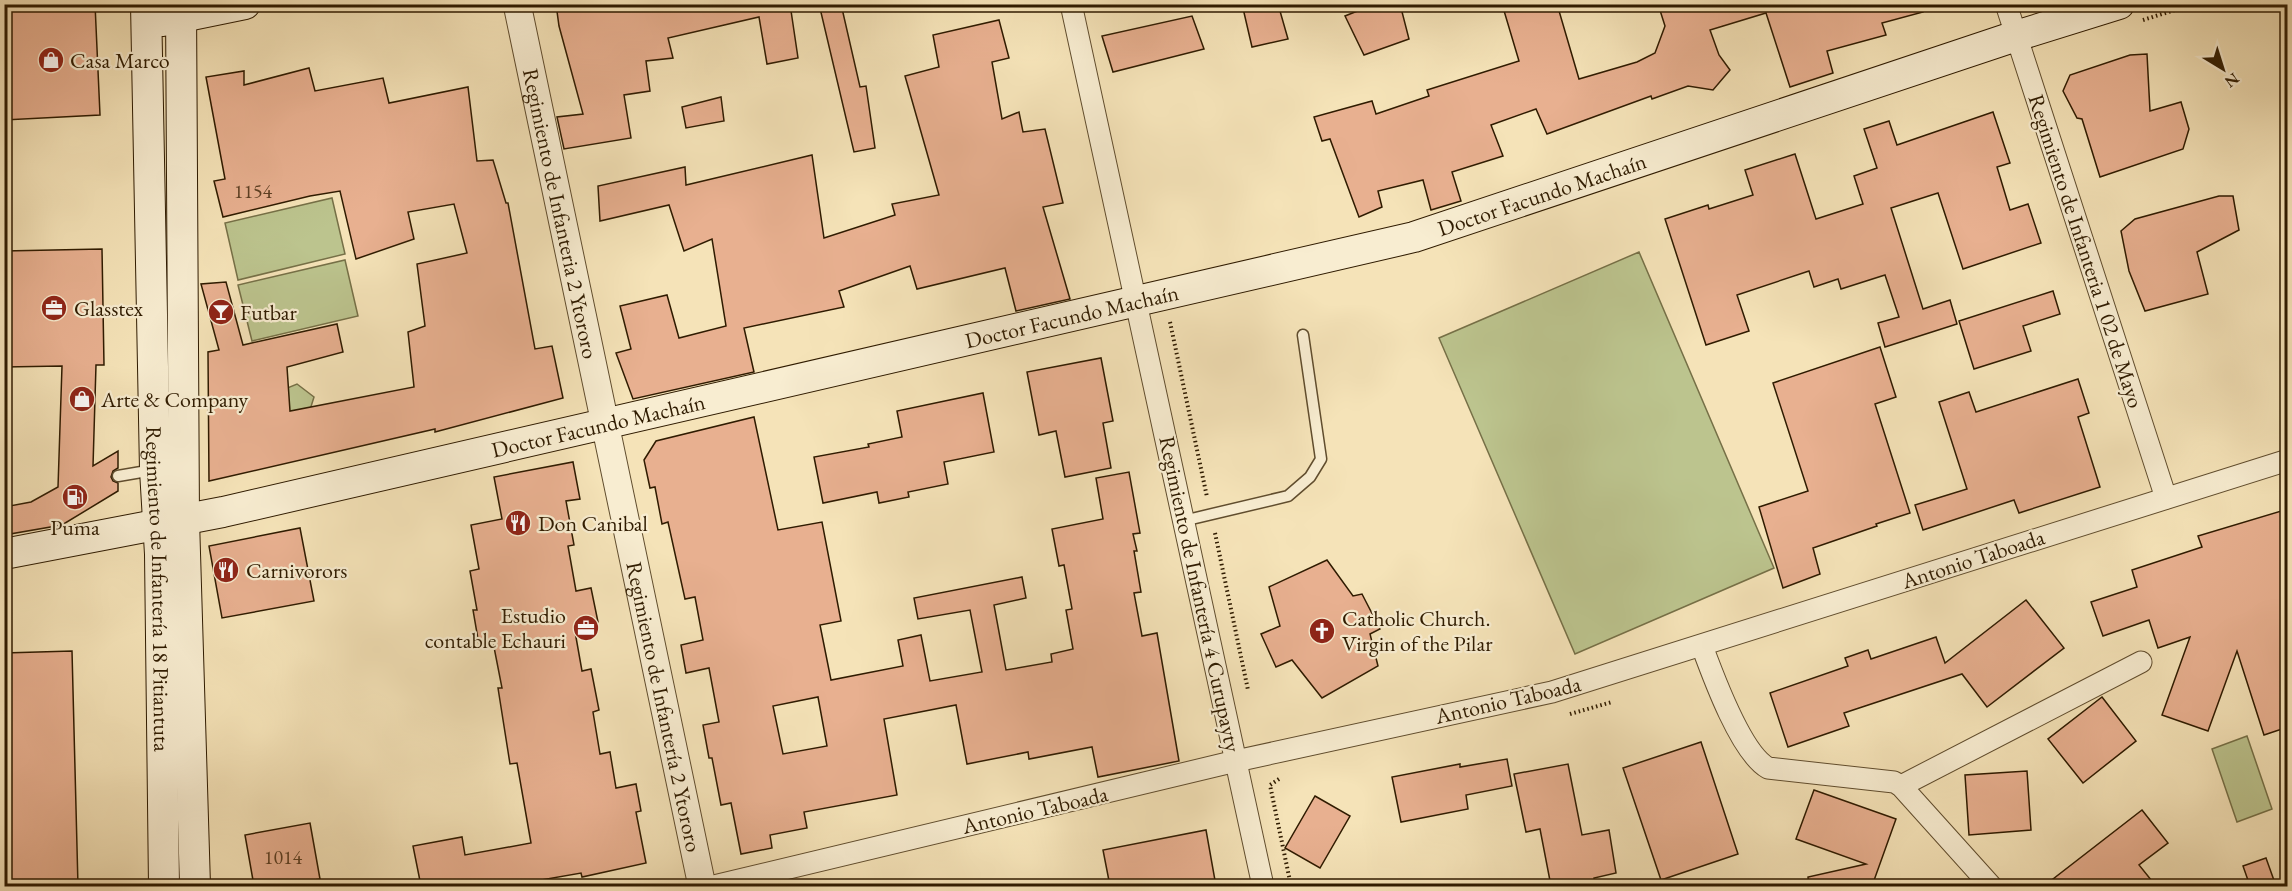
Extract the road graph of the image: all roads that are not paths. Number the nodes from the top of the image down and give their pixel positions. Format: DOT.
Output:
graph roads {
  1 [pos="244,4"];
  2 [pos="517,4"];
  3 [pos="1071,4"];
  4 [pos="2007,4"];
  5 [pos="2119,4"];
  6 [pos="181,11"];
  7 [pos="147,14"];
  8 [pos="2016,36"];
  9 [pos="1136,302"];
  10 [pos="1302,335"];
  11 [pos="605,423"];
  12 [pos="2288,460"];
  13 [pos="155,470"];
  14 [pos="118,476"];
  15 [pos="2166,498"];
  16 [pos="1183,521"];
  17 [pos="172,522"];
  18 [pos="20,548"];
  19 [pos="1702,646"];
  20 [pos="2140,662"];
  21 [pos="1236,761"];
  22 [pos="1901,786"];
  23 [pos="165,886"];
  24 [pos="195,886"];
  25 [pos="702,886"];
  26 [pos="714,886"];
  27 [pos="1263,886"];
  28 [pos="1991,886"];
  1 -- 6 [label="main road"];
  2 -- 11 [label="street, Regimiento de Infanteria 2 Ytororo"];
  3 -- 9 [label="street, Regimiento de Infantería 4 Curupayty"];
  4 -- 8 [label="street, Regimiento de Infanteria 1 02 de Mayo"];
  5 -- 8 [label="main road, Doctor Facundo Machaín"];
  6 -- 7 [label="main road"];
  6 -- 17 [label="main road, Regimiento de Infantería 18 Pitiantuta"];
  7 -- 13 [label="main road, Regimiento de Infantería 18 Pitiantuta"];
  8 -- 9 [label="main road, Doctor Facundo Machaín"];
  8 -- 15 [label="street, Regimiento de Infanteria 1 02 de Mayo"];
  9 -- 11 [label="main road, Doctor Facundo Machaín"];
  9 -- 16 [label="street, Regimiento de Infantería 4 Curupayty"];
  10 -- 16 [label="lane"];
  11 -- 17 [label="main road, Doctor Facundo Machaín"];
  11 -- 25 [label="street, Regimiento de Infantería 2 Ytororo"];
  12 -- 15 [label="street, Antonio Taboada"];
  13 -- 14 [label="lane"];
  13 -- 17 [label="main road, Regimiento de Infantería 18 Pitiantuta"];
  15 -- 19 [label="street, Antonio Taboada"];
  16 -- 21 [label="street, Regimiento de Infantería 4 Curupayty"];
  17 -- 18 [label="main road, Doctor Facundo Machaín"];
  17 -- 23 [label="main road, Regimiento de Infantería 18 Pitiantuta"];
  17 -- 24 [label="main road, Regimiento de Infantería 18 Pitiantuta"];
  19 -- 21 [label="street, Antonio Taboada"];
  19 -- 22 [label="street"];
  20 -- 22 [label="street"];
  21 -- 26 [label="street, Antonio Taboada"];
  21 -- 27 [label="street, Regimiento de Infantería 4 Curupayty"];
  22 -- 28 [label="street"];
}
